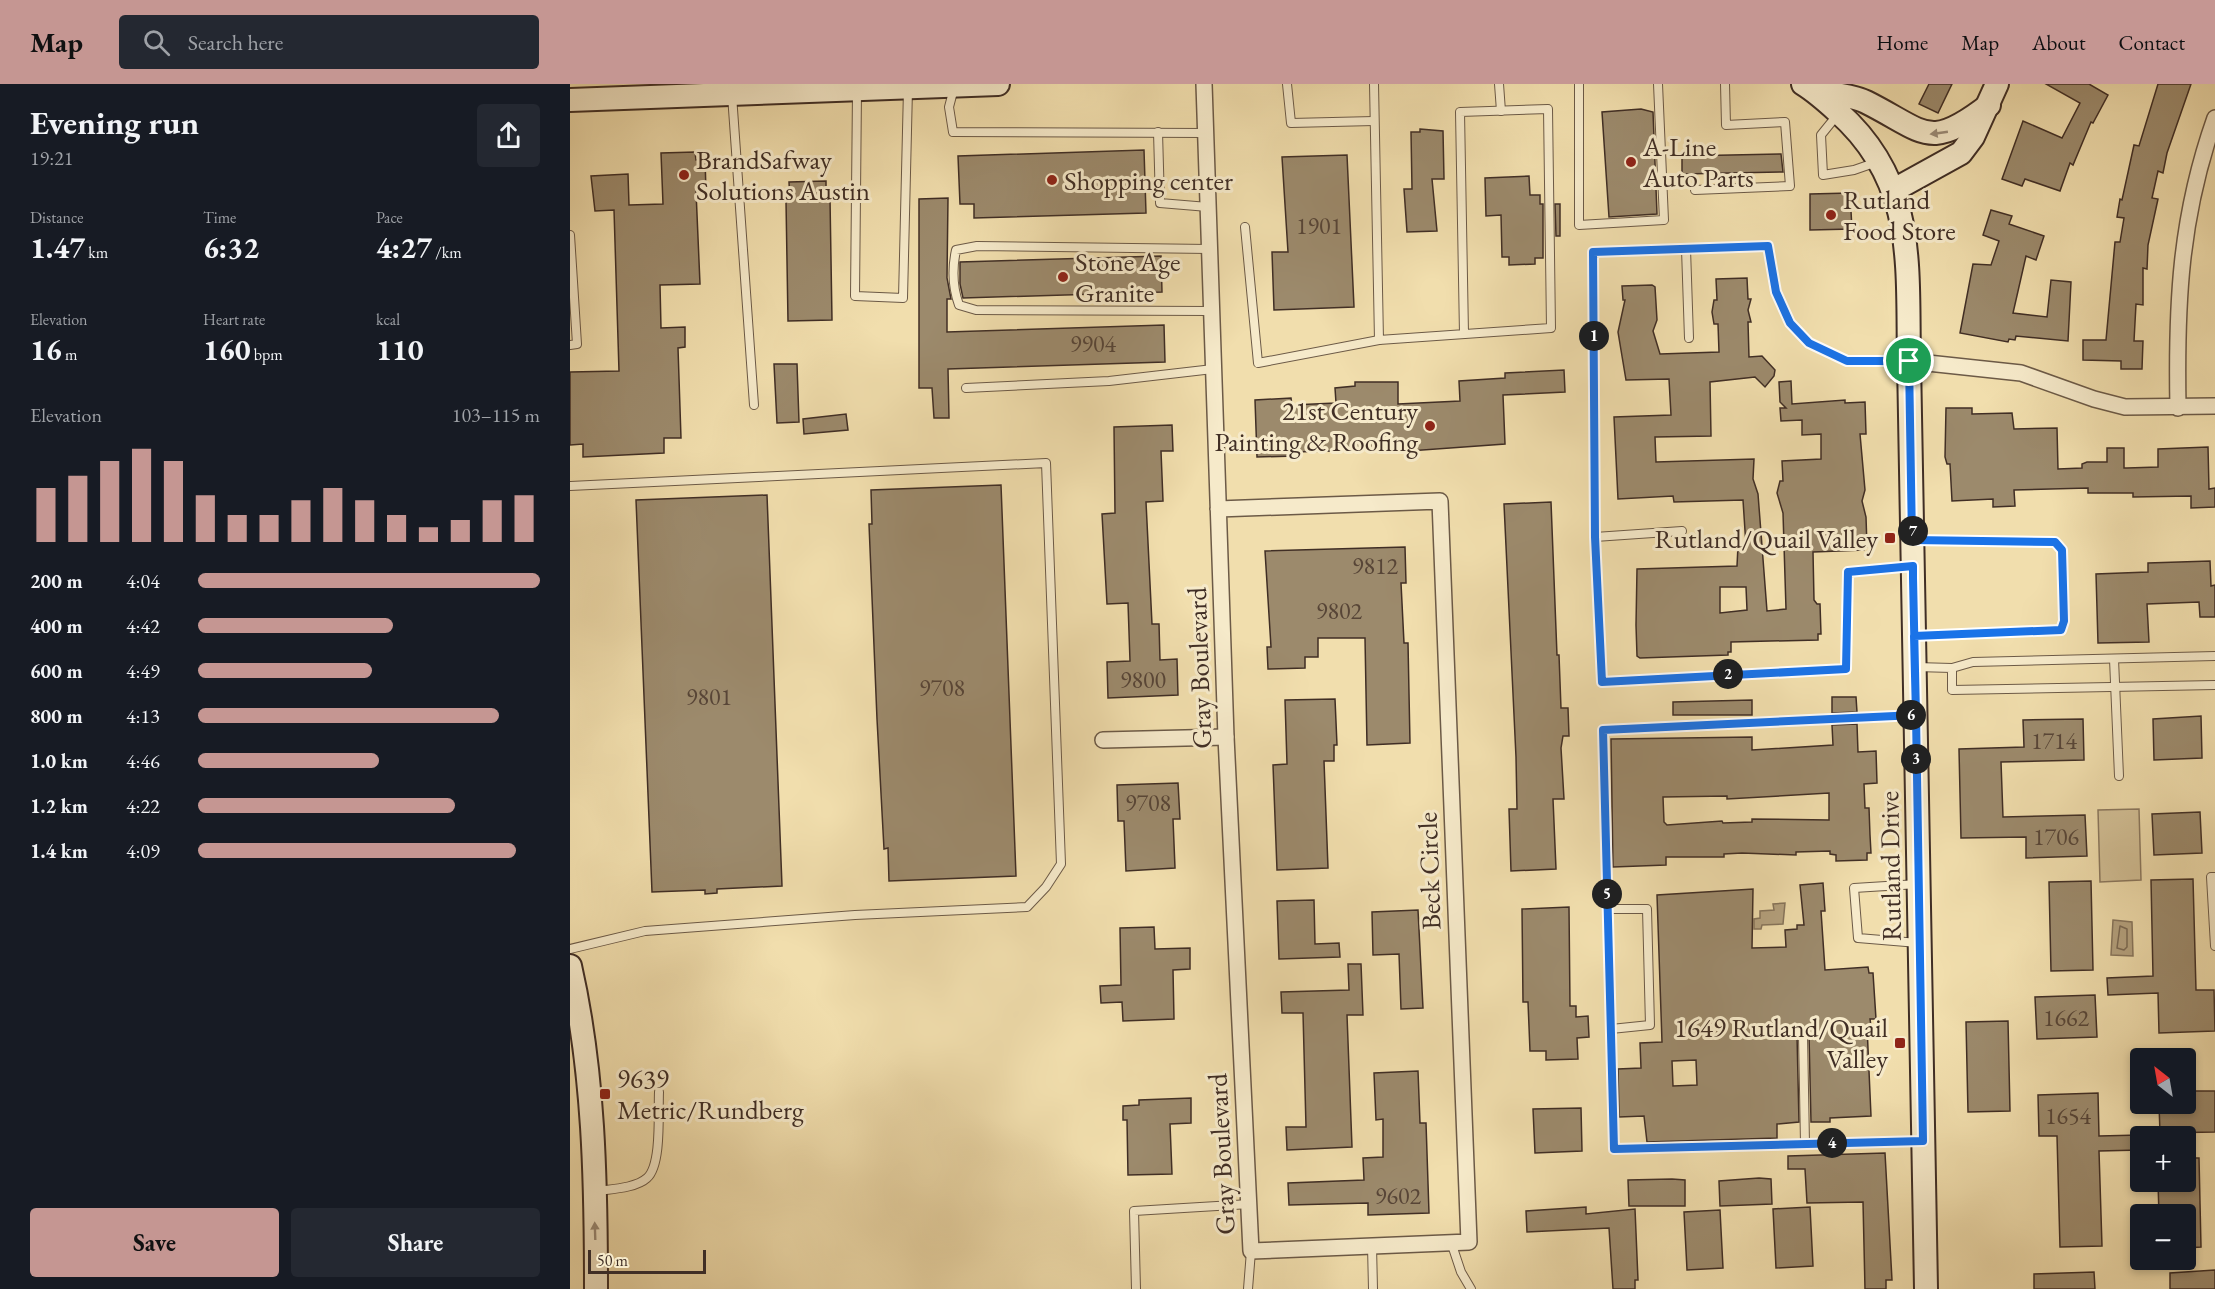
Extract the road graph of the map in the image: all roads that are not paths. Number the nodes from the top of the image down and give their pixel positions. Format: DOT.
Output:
graph roads {
  1 [pos="998,84"];
  2 [pos="1204,84"];
  3 [pos="1287,84"];
  4 [pos="1374,84"];
  5 [pos="1499,84"];
  6 [pos="1579,84"];
  7 [pos="1658,84"];
  8 [pos="1725,84"];
  9 [pos="954,85"];
  10 [pos="909,87"];
  11 [pos="1808,87"];
  12 [pos="857,89"];
  13 [pos="732,94"];
  14 [pos="1993,94"];
  15 [pos="570,100"];
  16 [pos="1501,111"];
  17 [pos="1839,113"];
  18 [pos="2215,118"];
  19 [pos="1374,121"];
  20 [pos="1158,132"];
  21 [pos="1206,132"];
  22 [pos="1880,161"];
  23 [pos="1695,190"];
  24 [pos="1894,190"];
  25 [pos="1208,207"];
  26 [pos="1245,227"];
  27 [pos="570,235"];
  28 [pos="1209,249"];
  29 [pos="1686,249"];
  30 [pos="1211,311"];
  31 [pos="1464,334"];
  32 [pos="1689,338"];
  33 [pos="1379,340"];
  34 [pos="570,345"];
  35 [pos="1909,361"];
  36 [pos="1213,369"];
  37 [pos="966,388"];
  38 [pos="754,405"];
  39 [pos="2215,406"];
  40 [pos="2178,408"];
  41 [pos="570,486"];
  42 [pos="1218,509"];
  43 [pos="1682,531"];
  44 [pos="1595,537"];
  45 [pos="1912,540"];
  46 [pos="1913,566"];
  47 [pos="1914,636"];
  48 [pos="2215,656"];
  49 [pos="2114,659"];
  50 [pos="1915,667"];
  51 [pos="1952,668"];
  52 [pos="2215,685"];
  53 [pos="2114,688"];
  54 [pos="1916,715"];
  55 [pos="1226,737"];
  56 [pos="1103,740"];
  57 [pos="2119,776"];
  58 [pos="2215,877"];
  59 [pos="1918,884"];
  60 [pos="1608,909"];
  61 [pos="1920,943"];
  62 [pos="2215,946"];
  63 [pos="570,949"];
  64 [pos="570,966"];
  65 [pos="1611,1029"];
  66 [pos="1803,1035"];
  67 [pos="659,1092"];
  68 [pos="1923,1141"];
  69 [pos="1805,1144"];
  70 [pos="593,1192"];
  71 [pos="1250,1204"];
  72 [pos="1451,1242"];
  73 [pos="1371,1246"];
  74 [pos="1251,1251"];
  75 [pos="596,1289"];
  76 [pos="1136,1289"];
  77 [pos="1248,1289"];
  78 [pos="1373,1289"];
  79 [pos="1471,1289"];
  80 [pos="1926,1289"];
  1 -- 9 [label="street"];
  2 -- 21 [label="street, Gray Boulevard"];
  3 -- 19 [label="lane"];
  4 -- 19 [label="lane"];
  5 -- 16 [label="lane"];
  6 -- 7 [label="lane"];
  8 -- 23 [label="lane"];
  9 -- 10 [label="street"];
  9 -- 20 [label="lane"];
  10 -- 12 [label="street"];
  10 -- 12 [label="lane"];
  14 -- 11 [label="street, one-way"];
  11 -- 17 [label="street, Rutland Drive"];
  12 -- 13 [label="street"];
  13 -- 15 [label="street"];
  13 -- 38 [label="lane"];
  14 -- 24 [label="street"];
  16 -- 31 [label="lane"];
  16 -- 31 [label="lane"];
  17 -- 22 [label="street, Rutland Drive"];
  17 -- 22 [label="lane"];
  18 -- 40 [label="street"];
  19 -- 33 [label="lane"];
  20 -- 21 [label="lane"];
  20 -- 25 [label="lane"];
  21 -- 25 [label="street, Gray Boulevard"];
  22 -- 24 [label="street, Rutland Drive"];
  24 -- 35 [label="street, Rutland Drive"];
  25 -- 28 [label="street, Gray Boulevard"];
  26 -- 33 [label="lane"];
  27 -- 34 [label="lane"];
  28 -- 30 [label="street, Gray Boulevard"];
  28 -- 30 [label="lane"];
  29 -- 32 [label="lane"];
  29 -- 35 [label="lane"];
  29 -- 44 [label="lane"];
  30 -- 36 [label="street, Gray Boulevard"];
  31 -- 33 [label="lane"];
  35 -- 40 [label="street"];
  35 -- 45 [label="street, Rutland Drive"];
  36 -- 37 [label="lane"];
  36 -- 42 [label="street, Gray Boulevard"];
  39 -- 40 [label="street"];
  41 -- 63 [label="lane"];
  42 -- 55 [label="street, Gray Boulevard"];
  42 -- 72 [label="street, Beck Circle"];
  43 -- 44 [label="lane"];
  44 -- 46 [label="lane"];
  45 -- 46 [label="street, Rutland Drive"];
  45 -- 47 [label="lane"];
  46 -- 47 [label="street, Rutland Drive"];
  47 -- 50 [label="street, Rutland Drive"];
  48 -- 49 [label="lane"];
  49 -- 51 [label="lane"];
  49 -- 53 [label="lane"];
  50 -- 51 [label="lane"];
  50 -- 54 [label="street, Rutland Drive"];
  51 -- 53 [label="lane"];
  52 -- 53 [label="lane"];
  53 -- 57 [label="lane"];
  54 -- 59 [label="street, Rutland Drive"];
  54 -- 60 [label="lane"];
  55 -- 56 [label="street"];
  55 -- 71 [label="street, Gray Boulevard"];
  58 -- 62 [label="lane"];
  59 -- 61 [label="street, Rutland Drive"];
  59 -- 61 [label="lane"];
  60 -- 65 [label="lane"];
  60 -- 65 [label="lane"];
  61 -- 68 [label="street, Rutland Drive"];
  64 -- 70 [label="street"];
  65 -- 69 [label="lane"];
  66 -- 69 [label="lane"];
  67 -- 70 [label="lane"];
  68 -- 69 [label="lane"];
  68 -- 80 [label="street, Rutland Drive"];
  75 -- 70 [label="street, one-way"];
  71 -- 74 [label="street, Gray Boulevard"];
  71 -- 76 [label="lane"];
  72 -- 73 [label="street"];
  72 -- 79 [label="lane"];
  73 -- 74 [label="street"];
  73 -- 78 [label="lane"];
  74 -- 77 [label="lane"];
}
